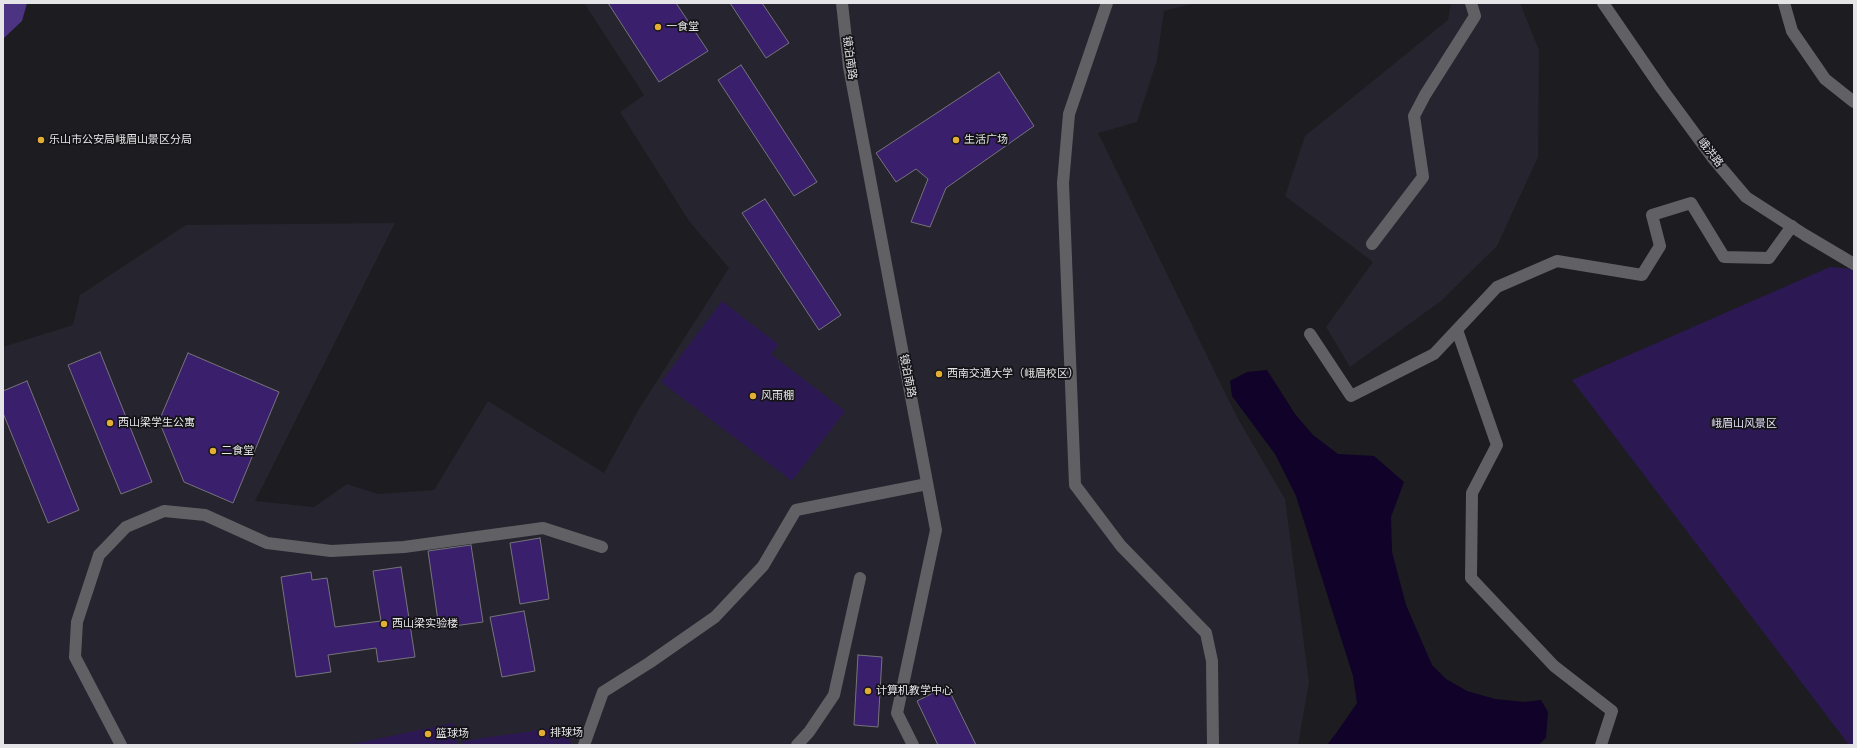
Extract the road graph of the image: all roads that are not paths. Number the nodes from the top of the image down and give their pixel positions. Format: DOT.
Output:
graph roads {
  1 [pos="842,3"];
  2 [pos="1108,3"];
  3 [pos="1471,3"];
  4 [pos="1603,3"];
  5 [pos="1784,3"];
  6 [pos="1854,102"];
  7 [pos="1792,226"];
  8 [pos="1372,244"];
  9 [pos="1854,264"];
  10 [pos="1457,330"];
  11 [pos="1310,334"];
  12 [pos="928,484"];
  13 [pos="602,547"];
  14 [pos="860,578"];
  15 [pos="121,745"];
  16 [pos="584,745"];
  17 [pos="797,745"];
  18 [pos="913,745"];
  19 [pos="1213,745"];
  20 [pos="1601,745"];
  1 -- 12 [label="street, 镜泊南路"];
  2 -- 19 [label="street"];
  3 -- 8 [label="street"];
  4 -- 7 [label="street, 峨洪路"];
  5 -- 6 [label="street"];
  7 -- 9 [label="street, 峨洪路"];
  7 -- 10 [label="street"];
  10 -- 11 [label="street"];
  10 -- 20 [label="street"];
  12 -- 16 [label="street"];
  12 -- 18 [label="street, 镜泊南路"];
  13 -- 15 [label="street"];
  14 -- 17 [label="street"];
}
